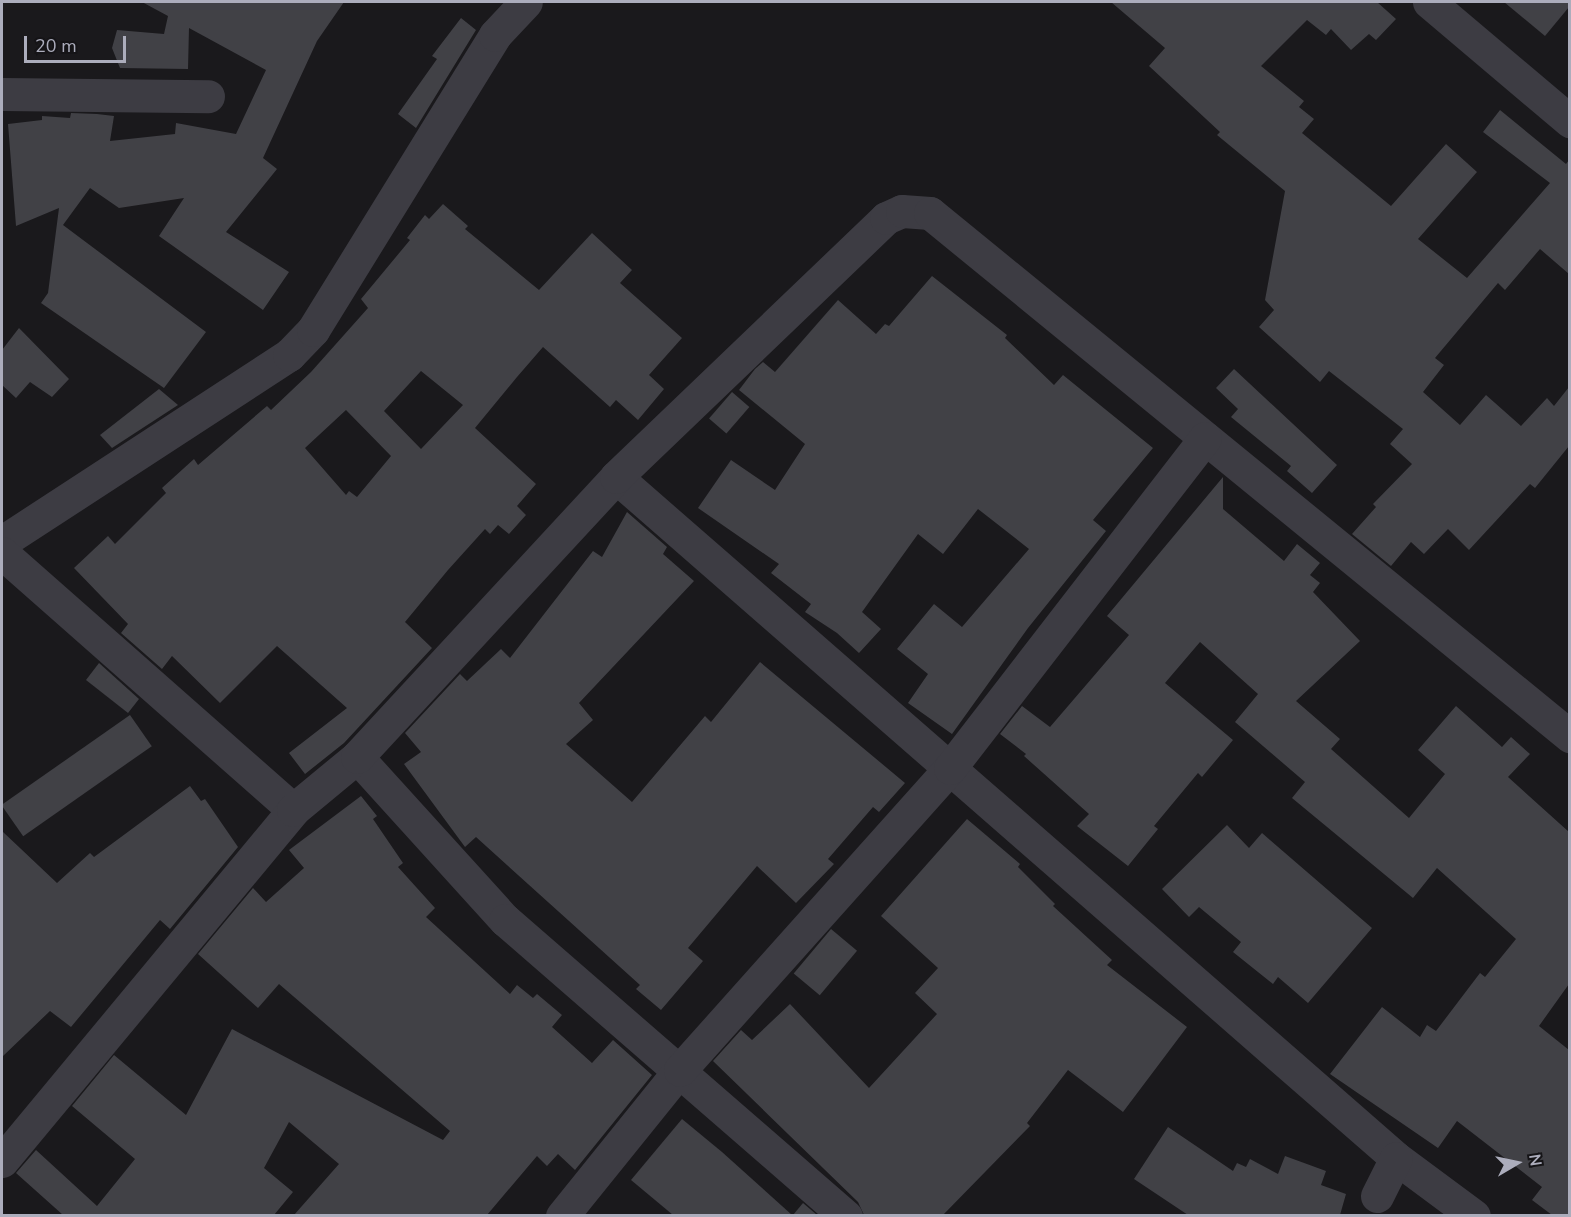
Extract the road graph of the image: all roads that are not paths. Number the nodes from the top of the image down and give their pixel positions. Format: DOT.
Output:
graph roads {
  1 [pos="526,2"];
  2 [pos="1429,2"];
  3 [pos="2,94"];
  4 [pos="208,96"];
  5 [pos="1569,121"];
  6 [pos="1205,438"];
  7 [pos="616,477"];
  8 [pos="2,542"];
  9 [pos="2,553"];
  10 [pos="1569,736"];
  11 [pos="357,757"];
  12 [pos="950,768"];
  13 [pos="293,810"];
  14 [pos="680,1070"];
  15 [pos="1396,1158"];
  16 [pos="2,1161"];
  17 [pos="1377,1196"];
  18 [pos="562,1215"];
  19 [pos="846,1215"];
  20 [pos="1474,1215"];
  1 -- 8 [label="street"];
  2 -- 5 [label="street"];
  3 -- 4 [label="street"];
  6 -- 7 [label="street"];
  6 -- 10 [label="street"];
  6 -- 12 [label="street"];
  7 -- 11 [label="street"];
  7 -- 12 [label="street"];
  9 -- 13 [label="street"];
  11 -- 13 [label="street"];
  11 -- 14 [label="street"];
  12 -- 14 [label="street"];
  12 -- 15 [label="street"];
  13 -- 16 [label="street"];
  14 -- 18 [label="street"];
  14 -- 19 [label="street"];
  15 -- 17 [label="street"];
  15 -- 20 [label="street"];
}
